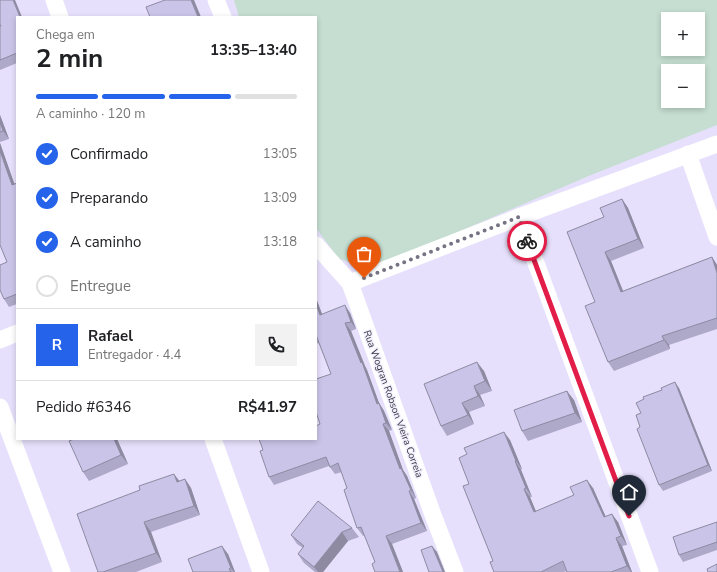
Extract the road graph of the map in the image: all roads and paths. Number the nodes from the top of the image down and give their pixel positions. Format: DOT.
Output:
graph roads {
  1 [pos="54,0"];
  2 [pos="216,0"];
  3 [pos="60,16"];
  4 [pos="223,16"];
  5 [pos="717,144"];
  6 [pos="688,154"];
  7 [pos="519,217"];
  8 [pos="717,237"];
  9 [pos="317,246"];
  10 [pos="350,283"];
  11 [pos="16,334"];
  12 [pos="0,340"];
  13 [pos="0,407"];
  14 [pos="213,440"];
  15 [pos="62,572"];
  16 [pos="261,572"];
  17 [pos="455,572"];
  18 [pos="650,572"];
  1 -- 3 [label="street"];
  2 -- 4 [label="street"];
  5 -- 6 [label="street"];
  6 -- 7 [label="street"];
  6 -- 8 [label="street"];
  7 -- 10 [label="street"];
  7 -- 18 [label="street"];
  9 -- 10 [label="street, Rua Wogran Robson Vieira Correia"];
  10 -- 17 [label="street, Rua Wogran Robson Vieira Correia"];
  11 -- 12 [label="street"];
  13 -- 15 [label="street"];
  14 -- 16 [label="street"];
}
